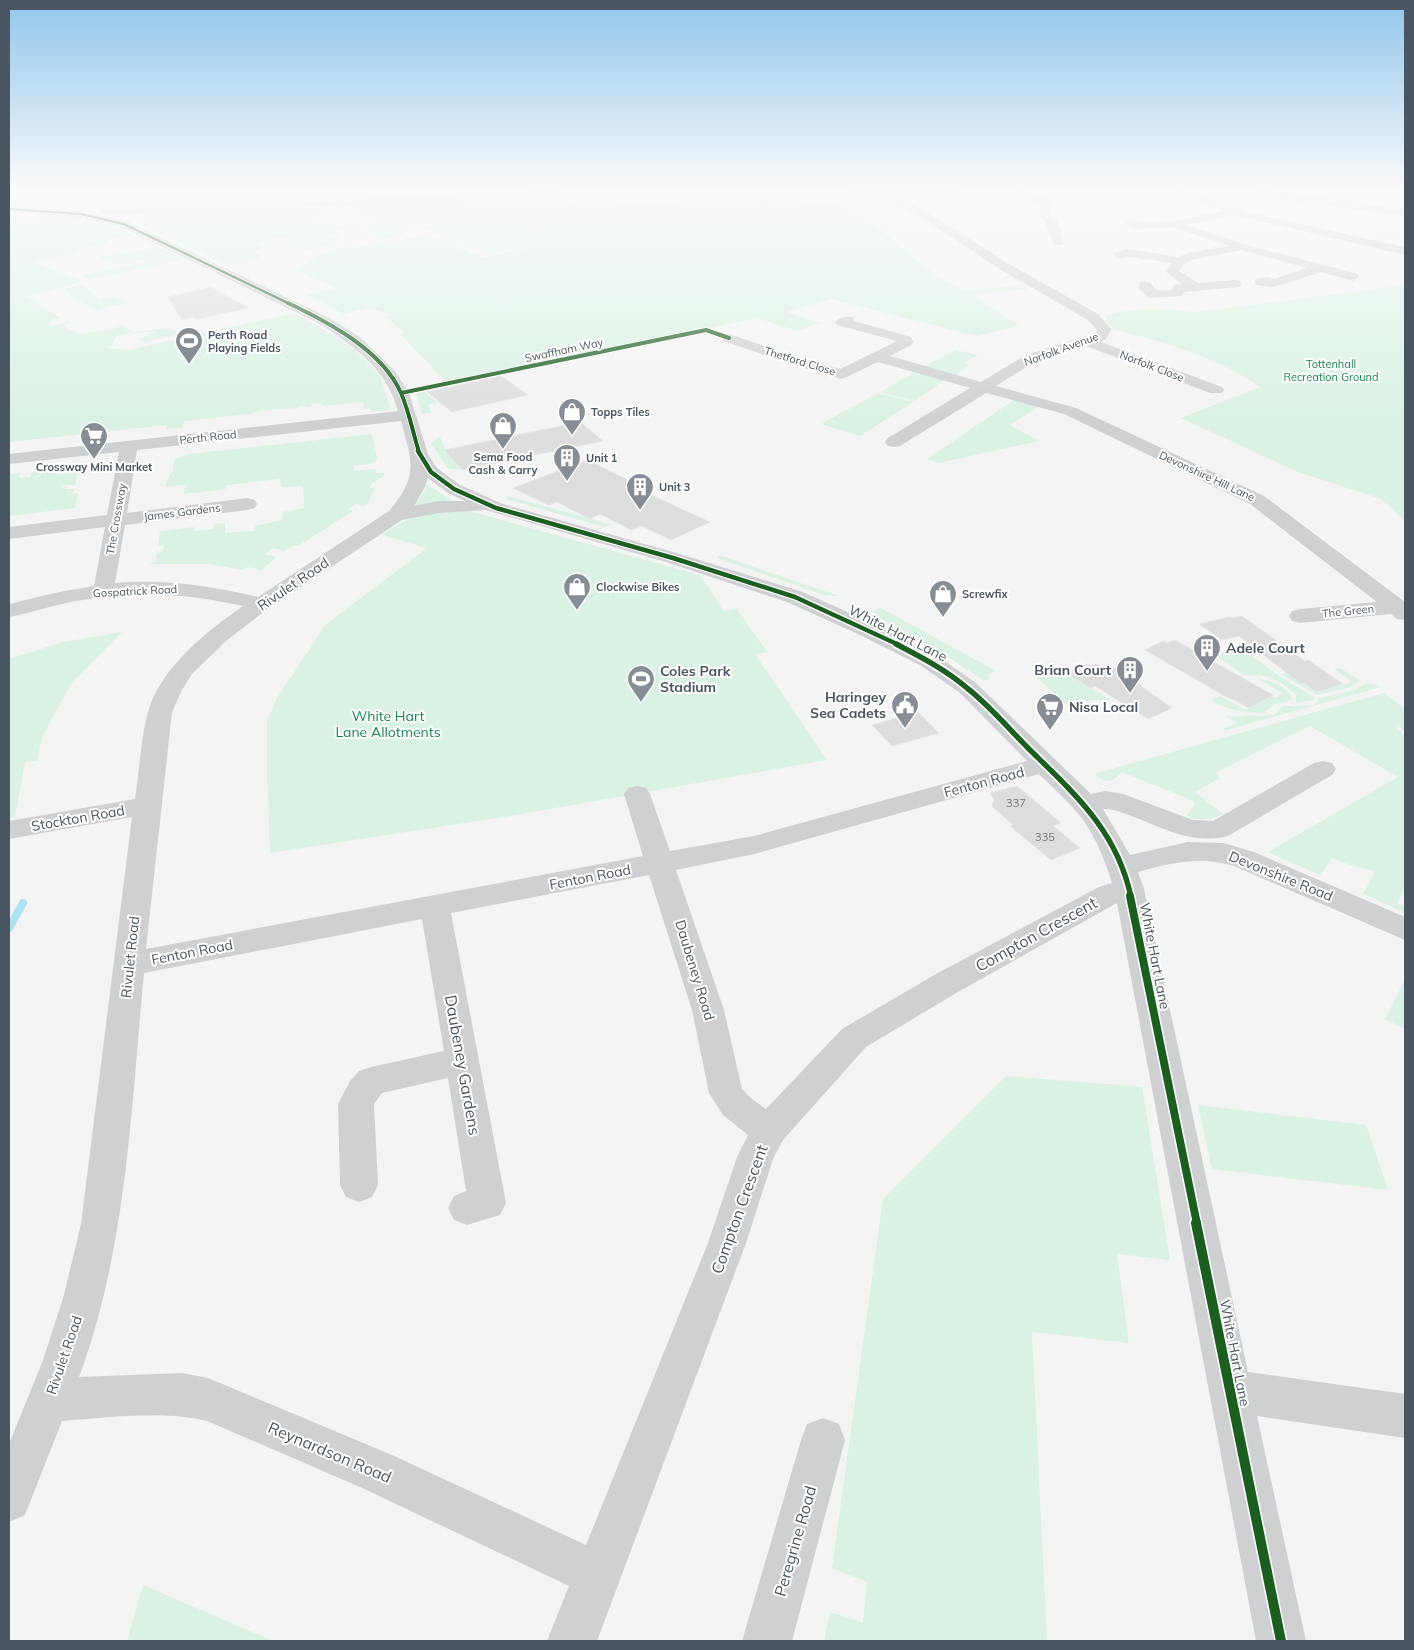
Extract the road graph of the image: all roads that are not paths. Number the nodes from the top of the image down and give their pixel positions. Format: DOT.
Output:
graph roads {
  1 [pos="213,267"];
  2 [pos="1005,267"];
  3 [pos="1176,267"];
  4 [pos="1317,267"];
  5 [pos="1321,268"];
  6 [pos="1353,277"];
  7 [pos="1261,282"];
  8 [pos="1236,284"];
  9 [pos="1145,286"];
  10 [pos="1195,287"];
  11 [pos="848,320"];
  12 [pos="729,338"];
  13 [pos="768,338"];
  14 [pos="1088,342"];
  15 [pos="748,345"];
  16 [pos="878,357"];
  17 [pos="982,387"];
  18 [pos="1216,390"];
  19 [pos="408,415"];
  20 [pos="894,442"];
  21 [pos="129,446"];
  22 [pos="420,454"];
  23 [pos="9,459"];
  24 [pos="248,504"];
  25 [pos="496,508"];
  26 [pos="396,515"];
  27 [pos="115,520"];
  28 [pos="9,533"];
  29 [pos="102,592"];
  30 [pos="262,604"];
  31 [pos="1401,610"];
  32 [pos="9,611"];
  33 [pos="1300,616"];
  34 [pos="1044,764"];
  35 [pos="1323,769"];
  36 [pos="637,794"];
  37 [pos="1085,804"];
  38 [pos="147,806"];
  39 [pos="9,830"];
  40 [pos="661,864"];
  41 [pos="1125,878"];
  42 [pos="435,907"];
  43 [pos="1405,929"];
  44 [pos="130,964"];
  45 [pos="462,1061"];
  46 [pos="770,1129"];
  47 [pos="359,1186"];
  48 [pos="468,1208"];
  49 [pos="1230,1390"];
  50 [pos="48,1400"];
  51 [pos="1405,1416"];
  52 [pos="824,1440"];
  53 [pos="9,1499"];
  54 [pos="598,1575"];
  55 [pos="572,1641"];
  56 [pos="767,1641"];
  57 [pos="1281,1641"];
  1 -- 19 [label="street, White Hart Lane"];
  2 -- 14 [label="street, Norfolk Avenue"];
  3 -- 10 [label="street"];
  4 -- 5 [label="street"];
  5 -- 6 [label="street"];
  5 -- 7 [label="street"];
  8 -- 10 [label="street"];
  9 -- 10 [label="street"];
  11 -- 16 [label="street, Thetford Close"];
  12 -- 15 [label="street, Thetford Close"];
  13 -- 15 [label="street, Thetford Close"];
  14 -- 17 [label="street, Norfolk Avenue"];
  14 -- 18 [label="street, Norfolk Close"];
  15 -- 16 [label="street, Thetford Close"];
  16 -- 17 [label="street"];
  17 -- 20 [label="street, Norfolk Avenue"];
  17 -- 31 [label="street, Devonshire Hill Lane"];
  19 -- 21 [label="street, Perth Road"];
  19 -- 22 [label="street, White Hart Lane"];
  21 -- 23 [label="street, Perth Road"];
  21 -- 27 [label="street, The Crossway"];
  22 -- 25 [label="street, White Hart Lane"];
  22 -- 26 [label="street, Rivulet Road"];
  24 -- 27 [label="street, James Gardens"];
  25 -- 26 [label="street, Rivulet Road"];
  25 -- 34 [label="street, White Hart Lane"];
  26 -- 30 [label="street, Rivulet Road"];
  27 -- 28 [label="street, James Gardens"];
  27 -- 29 [label="street, The Crossway"];
  29 -- 30 [label="street, Gospatrick Road"];
  29 -- 32 [label="street, Gospatrick Road"];
  30 -- 38 [label="street, Rivulet Road"];
  31 -- 33 [label="street, The Green"];
  34 -- 37 [label="street, White Hart Lane"];
  34 -- 40 [label="street, Fenton Road"];
  35 -- 37 [label="street"];
  36 -- 40 [label="street, Daubeney Road"];
  37 -- 41 [label="street, White Hart Lane"];
  38 -- 39 [label="street, Stockton Road"];
  38 -- 44 [label="street, Rivulet Road"];
  40 -- 42 [label="street, Fenton Road"];
  40 -- 46 [label="street, Daubeney Road"];
  41 -- 43 [label="street, Devonshire Road"];
  41 -- 46 [label="street, Compton Crescent"];
  41 -- 49 [label="street, White Hart Lane"];
  42 -- 44 [label="street, Fenton Road"];
  42 -- 45 [label="street, Daubeney Gardens"];
  44 -- 50 [label="street, Rivulet Road"];
  45 -- 47 [label="street"];
  45 -- 48 [label="street, Daubeney Gardens"];
  46 -- 54 [label="street, Compton Crescent"];
  49 -- 51 [label="street"];
  49 -- 57 [label="street, White Hart Lane"];
  50 -- 53 [label="street, Rivulet Road"];
  50 -- 54 [label="street, Reynardson Road"];
  52 -- 56 [label="street, Peregrine Road"];
  54 -- 55 [label="street, Compton Crescent"];
}
